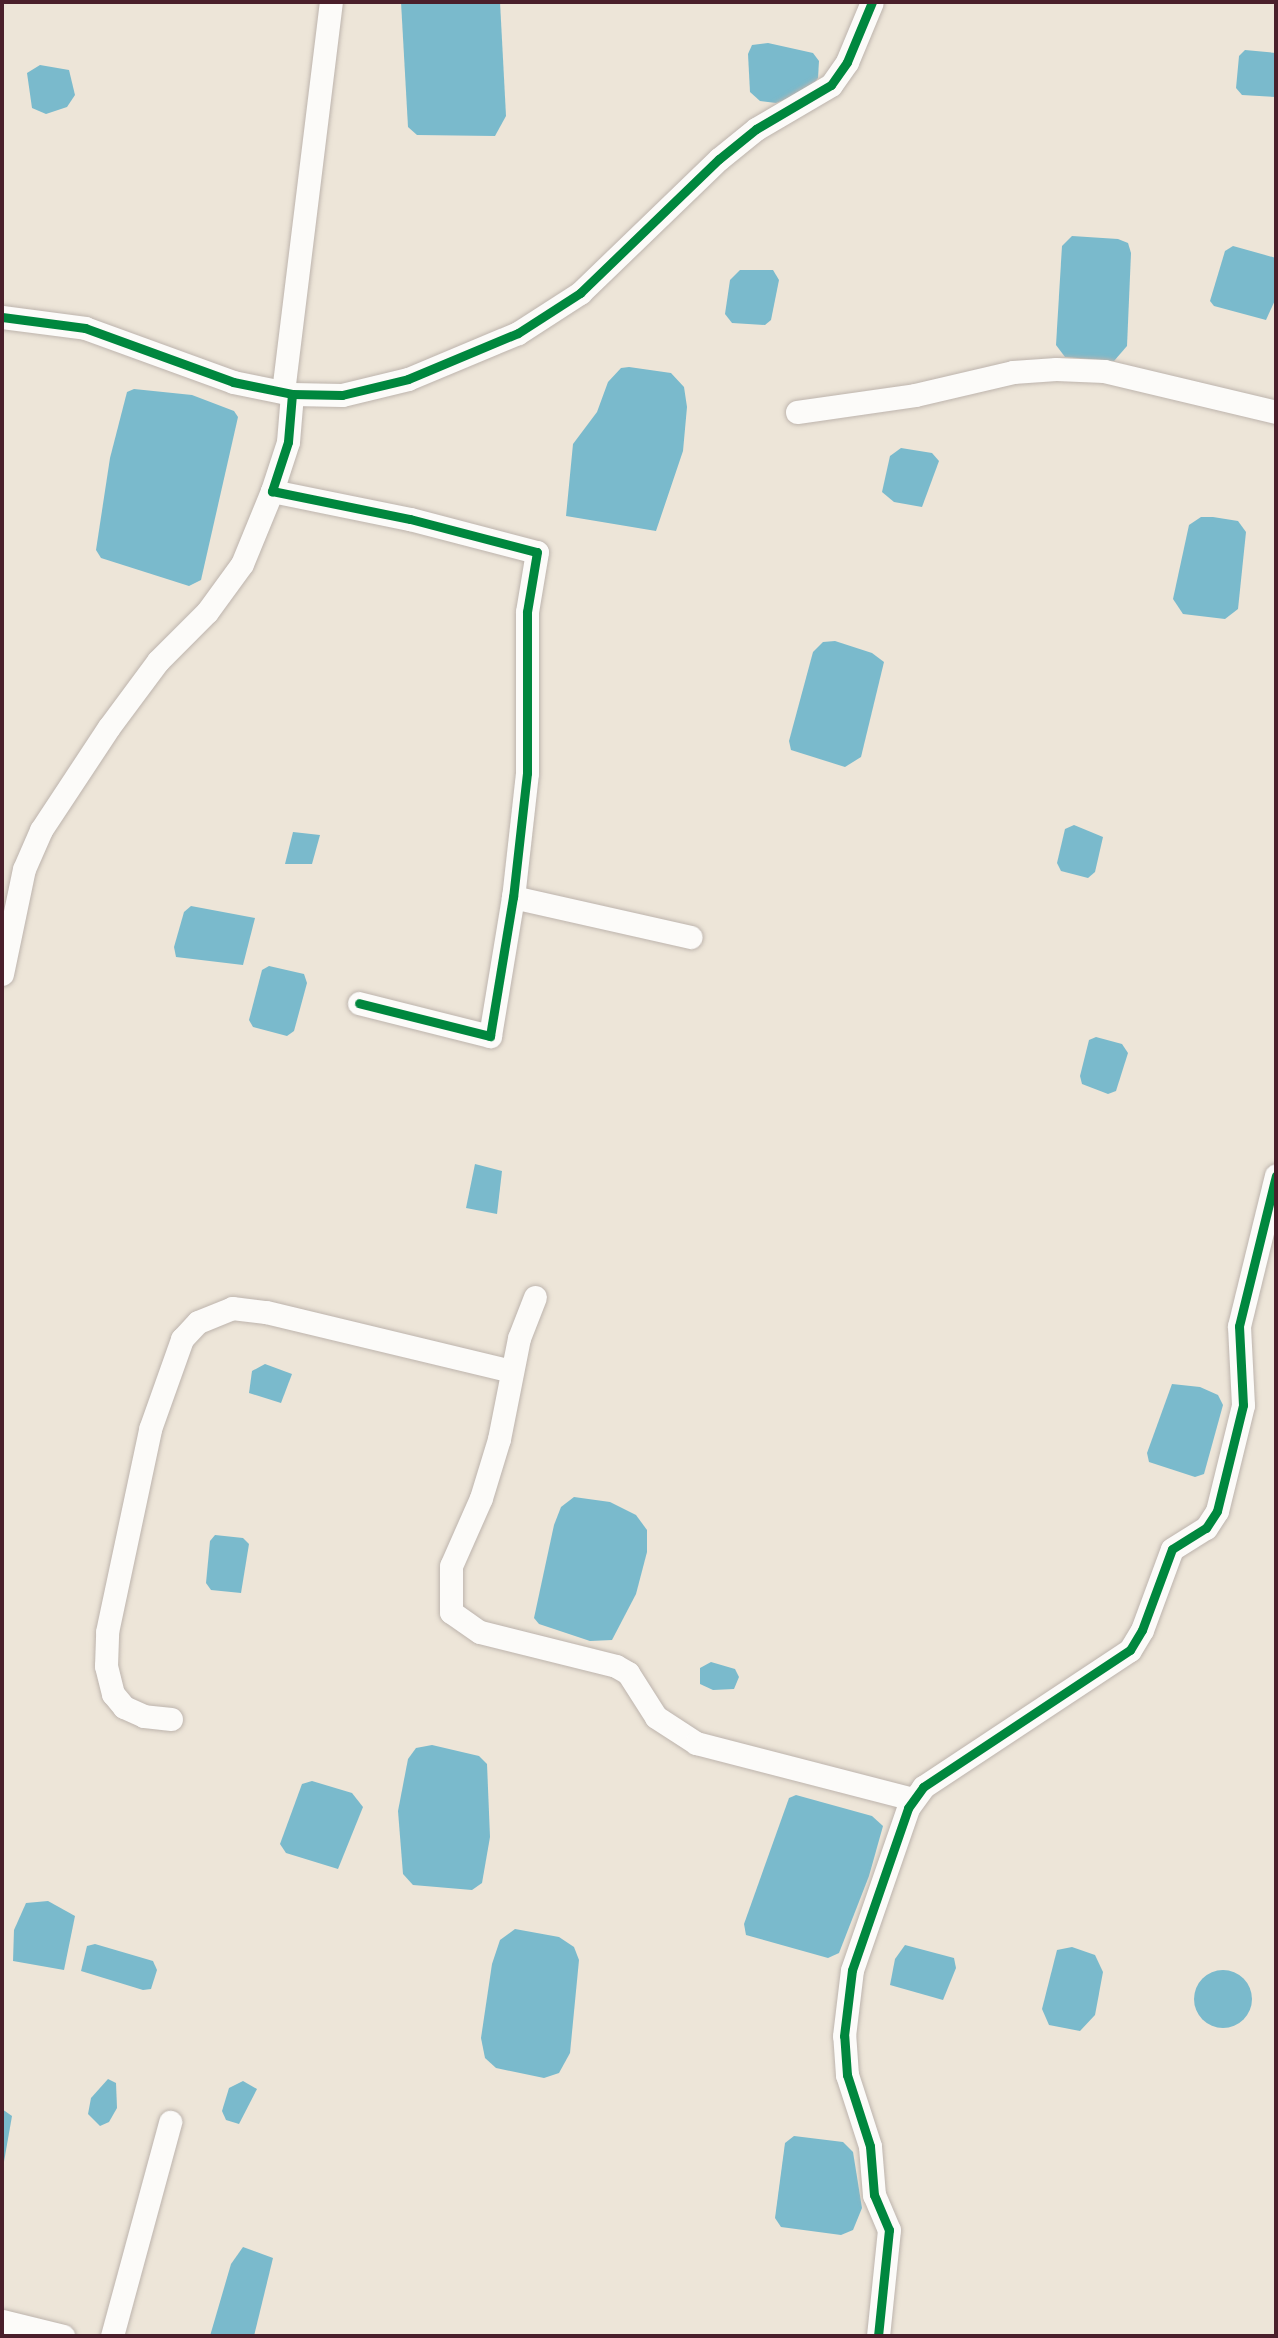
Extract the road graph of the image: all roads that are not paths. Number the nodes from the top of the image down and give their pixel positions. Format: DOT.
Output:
graph roads {
  1 [pos="331,2"];
  2 [pos="872,2"];
  3 [pos="2,317"];
  4 [pos="288,393"];
  5 [pos="797,412"];
  6 [pos="1276,412"];
  7 [pos="272,491"];
  8 [pos="513,897"];
  9 [pos="691,937"];
  10 [pos="2,975"];
  11 [pos="359,1003"];
  12 [pos="1276,1175"];
  13 [pos="535,1297"];
  14 [pos="511,1371"];
  15 [pos="171,1719"];
  16 [pos="913,1799"];
  17 [pos="170,2122"];
  18 [pos="2,2321"];
  19 [pos="63,2336"];
  20 [pos="112,2336"];
  21 [pos="878,2336"];
  1 -- 4 [label="street"];
  2 -- 4 [label="street"];
  3 -- 4 [label="street"];
  4 -- 7 [label="street"];
  5 -- 6 [label="street"];
  7 -- 8 [label="street"];
  7 -- 10 [label="street"];
  8 -- 9 [label="street"];
  8 -- 11 [label="street"];
  12 -- 16 [label="street"];
  13 -- 14 [label="street"];
  14 -- 15 [label="street"];
  14 -- 16 [label="street"];
  16 -- 21 [label="street"];
  17 -- 20 [label="street"];
  18 -- 19 [label="street"];
}
